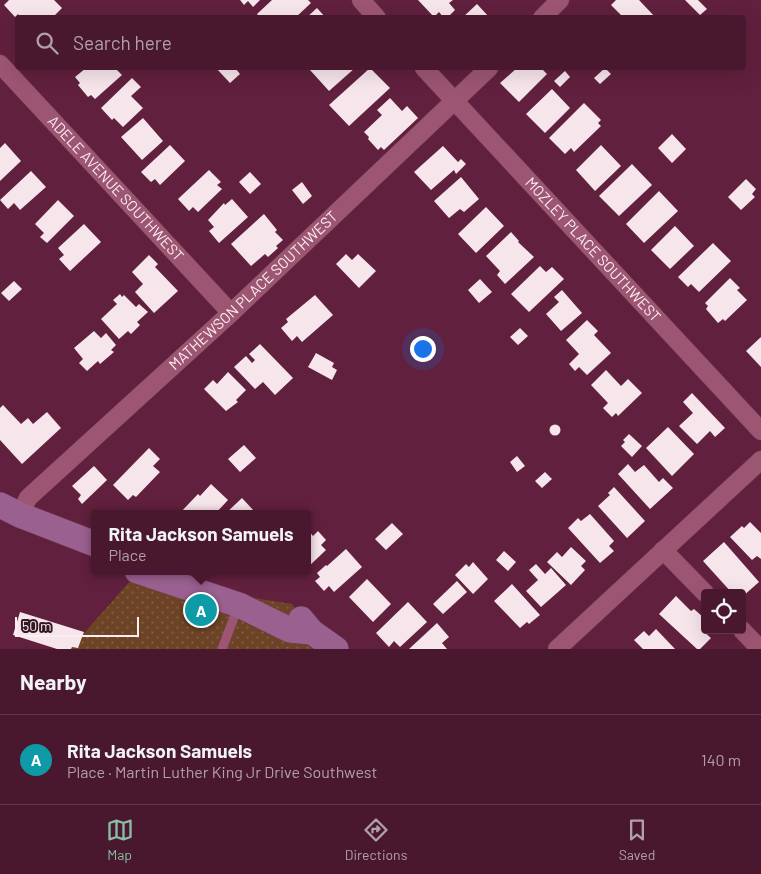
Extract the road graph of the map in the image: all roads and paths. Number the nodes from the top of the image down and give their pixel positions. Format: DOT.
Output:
graph roads {
  1 [pos="361,0"];
  2 [pos="560,0"];
  3 [pos="374,15"];
  4 [pos="545,15"];
  5 [pos="0,64"];
  6 [pos="426,70"];
  7 [pos="487,70"];
  8 [pos="454,101"];
  9 [pos="231,313"];
  10 [pos="761,430"];
  11 [pos="761,460"];
  12 [pos="7,513"];
  13 [pos="91,543"];
  14 [pos="663,550"];
  15 [pos="91,555"];
  16 [pos="149,575"];
  17 [pos="195,575"];
  18 [pos="701,589"];
  19 [pos="239,606"];
  20 [pos="312,632"];
  21 [pos="746,634"];
  22 [pos="222,649"];
  23 [pos="336,649"];
  24 [pos="557,649"];
  25 [pos="760,649"];
  1 -- 3 [label="street"];
  2 -- 4 [label="street"];
  5 -- 9 [label="street, ADELE AVENUE SOUTHWEST"];
  6 -- 8 [label="street, MOZLEY PLACE SOUTHWEST"];
  7 -- 8 [label="street, MATHEWSON PLACE SOUTHWEST"];
  8 -- 9 [label="street, MATHEWSON PLACE SOUTHWEST"];
  8 -- 10 [label="street, MOZLEY PLACE SOUTHWEST"];
  9 -- 12 [label="street, MATHEWSON PLACE SOUTHWEST"];
  11 -- 14 [label="street"];
  12 -- 13 [label="main road"];
  12 -- 15 [label="main road"];
  14 -- 18 [label="street"];
  14 -- 24 [label="street"];
  16 -- 19 [label="main road"];
  17 -- 20 [label="main road"];
  19 -- 20 [label="main road"];
  19 -- 22 [label="lane"];
  20 -- 23 [label="main road"];
  21 -- 25 [label="street"];
}
